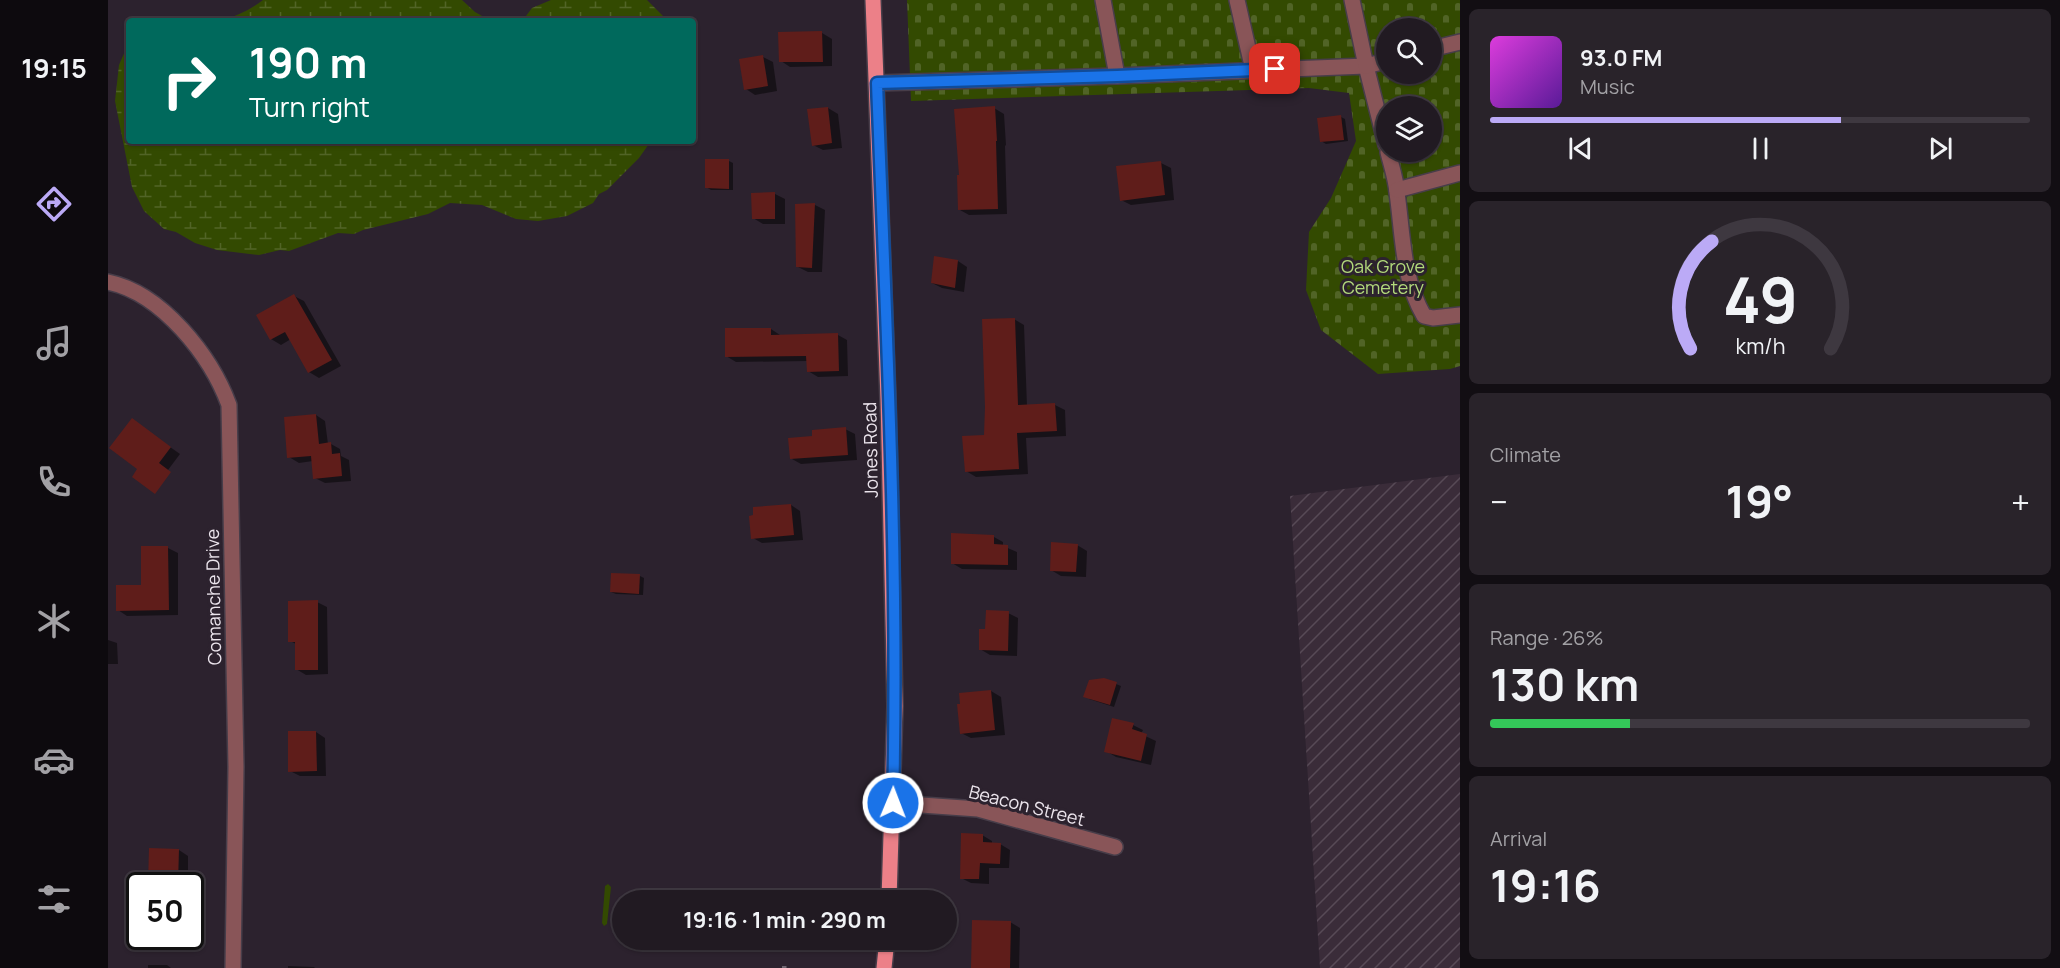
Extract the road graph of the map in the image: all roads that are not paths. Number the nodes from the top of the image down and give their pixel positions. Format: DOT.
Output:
graph roads {
  1 [pos="873,0"];
  2 [pos="1103,0"];
  3 [pos="1237,0"];
  4 [pos="1352,0"];
  5 [pos="1460,42"];
  6 [pos="1442,46"];
  7 [pos="1376,64"];
  8 [pos="1366,66"];
  9 [pos="1253,70"];
  10 [pos="1117,76"];
  11 [pos="877,83"];
  12 [pos="1376,106"];
  13 [pos="1390,162"];
  14 [pos="1460,174"];
  15 [pos="1397,190"];
  16 [pos="108,282"];
  17 [pos="1460,315"];
  18 [pos="893,803"];
  19 [pos="1115,848"];
  20 [pos="890,890"];
  21 [pos="886,950"];
  22 [pos="233,968"];
  23 [pos="884,968"];
  1 -- 11 [label="main road, Jones Road"];
  2 -- 10 [label="street"];
  3 -- 9 [label="street"];
  4 -- 8 [label="street"];
  5 -- 6 [label="street"];
  7 -- 8 [label="street"];
  8 -- 9 [label="street"];
  8 -- 12 [label="street"];
  9 -- 10 [label="street"];
  10 -- 11 [label="street"];
  11 -- 18 [label="main road, Jones Road"];
  13 -- 15 [label="street"];
  14 -- 15 [label="street"];
  15 -- 17 [label="street"];
  16 -- 22 [label="street, Comanche Drive"];
  18 -- 19 [label="street, Beacon Street"];
  18 -- 20 [label="main road, Jones Road"];
  21 -- 23 [label="main road"];
}
